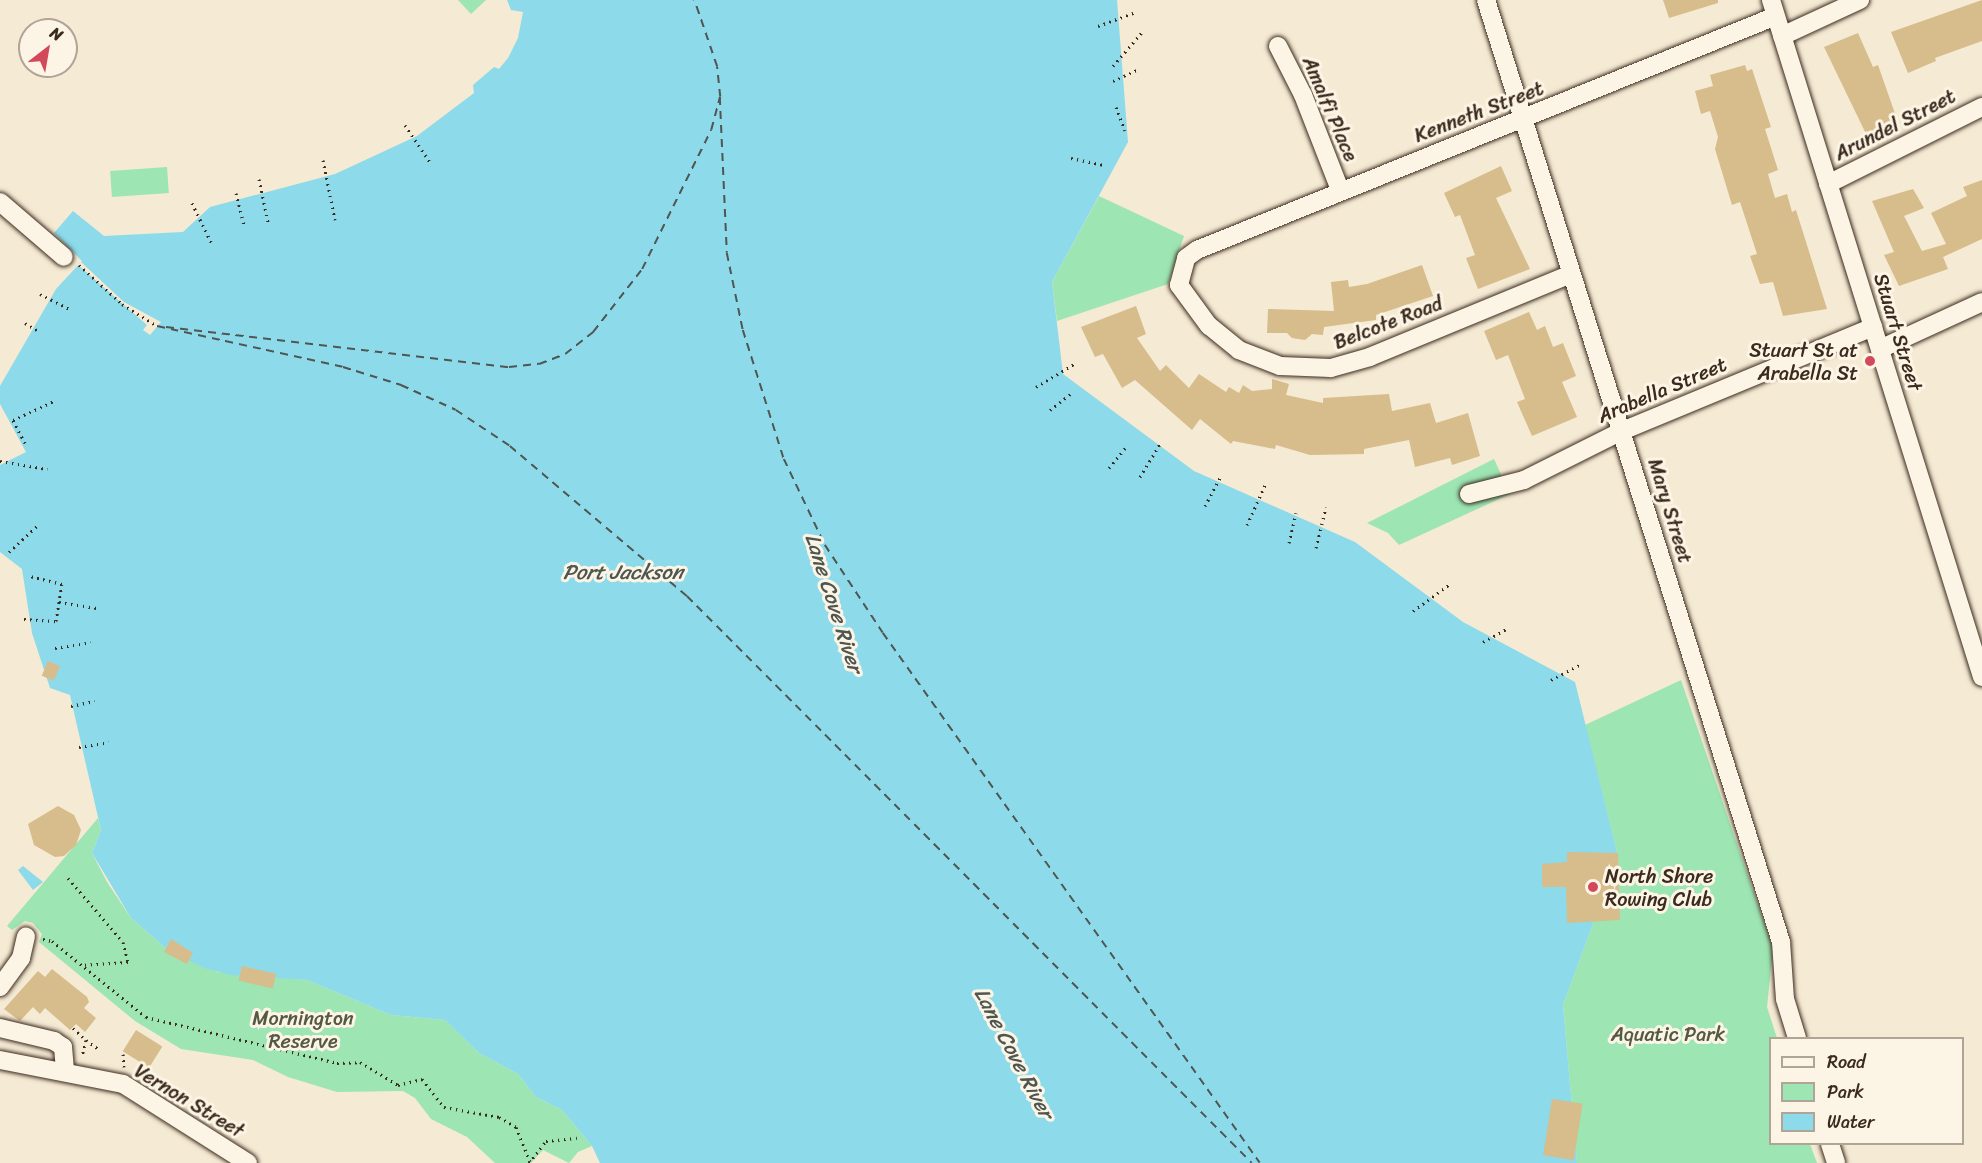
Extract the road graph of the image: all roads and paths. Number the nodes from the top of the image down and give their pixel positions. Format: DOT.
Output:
graph roads {
  1 [pos="1486,0"];
  2 [pos="1860,0"];
  3 [pos="1774,8"];
  4 [pos="1136,12"];
  5 [pos="1098,26"];
  6 [pos="1143,31"];
  7 [pos="1782,36"];
  8 [pos="1278,46"];
  9 [pos="1113,66"];
  10 [pos="1140,69"];
  11 [pos="1113,81"];
  12 [pos="1116,107"];
  13 [pos="1982,107"];
  14 [pos="1523,119"];
  15 [pos="405,125"];
  16 [pos="1125,130"];
  17 [pos="1071,158"];
  18 [pos="322,160"];
  19 [pos="432,165"];
  20 [pos="1105,165"];
  21 [pos="259,179"];
  22 [pos="1828,184"];
  23 [pos="1340,190"];
  24 [pos="236,193"];
  25 [pos="0,202"];
  26 [pos="192,203"];
  27 [pos="335,220"];
  28 [pos="268,222"];
  29 [pos="244,224"];
  30 [pos="213,244"];
  31 [pos="1197,250"];
  32 [pos="64,257"];
  33 [pos="1571,274"];
  34 [pos="40,294"];
  35 [pos="1982,302"];
  36 [pos="70,309"];
  37 [pos="25,323"];
  38 [pos="157,326"];
  39 [pos="1873,327"];
  40 [pos="40,332"];
  41 [pos="1880,349"];
  42 [pos="1074,364"];
  43 [pos="1036,387"];
  44 [pos="1073,392"];
  45 [pos="54,401"];
  46 [pos="1050,410"];
  47 [pos="1622,430"];
  48 [pos="1161,442"];
  49 [pos="25,443"];
  50 [pos="1127,446"];
  51 [pos="0,461"];
  52 [pos="1109,468"];
  53 [pos="47,469"];
  54 [pos="1140,477"];
  55 [pos="1220,478"];
  56 [pos="1266,483"];
  57 [pos="1469,494"];
  58 [pos="1204,506"];
  59 [pos="1326,507"];
  60 [pos="1296,513"];
  61 [pos="39,524"];
  62 [pos="1247,525"];
  63 [pos="1289,543"];
  64 [pos="1316,548"];
  65 [pos="9,552"];
  66 [pos="28,576"];
  67 [pos="1450,584"];
  68 [pos="59,602"];
  69 [pos="97,608"];
  70 [pos="1413,611"];
  71 [pos="24,619"];
  72 [pos="1506,629"];
  73 [pos="91,642"];
  74 [pos="1483,642"];
  75 [pos="56,648"];
  76 [pos="1579,664"];
  77 [pos="1982,677"];
  78 [pos="1551,680"];
  79 [pos="94,701"];
  80 [pos="71,706"];
  81 [pos="109,742"];
  82 [pos="79,747"];
  83 [pos="68,878"];
  84 [pos="26,937"];
  85 [pos="82,965"];
  86 [pos="0,987"];
  87 [pos="73,1028"];
  88 [pos="0,1029"];
  89 [pos="1797,1037"];
  90 [pos="97,1048"];
  91 [pos="123,1054"];
  92 [pos="0,1059"];
  93 [pos="65,1070"];
  94 [pos="128,1075"];
  95 [pos="577,1138"];
  96 [pos="1831,1145"];
  97 [pos="530,1162"];
  98 [pos="248,1163"];
  99 [pos="1836,1163"];
  1 -- 14 [label="street, Mary Street"];
  2 -- 7 [label="street"];
  3 -- 7 [label="street, Stuart Street"];
  3 -- 14 [label="street, Kenneth Street"];
  4 -- 5 [label="path"];
  6 -- 9 [label="path"];
  7 -- 22 [label="street, Stuart Street"];
  8 -- 23 [label="street, Amalfi Place"];
  10 -- 11 [label="path"];
  12 -- 16 [label="path"];
  13 -- 22 [label="street, Arundel Street"];
  14 -- 23 [label="street, Kenneth Street"];
  14 -- 33 [label="street, Mary Street"];
  15 -- 19 [label="path"];
  17 -- 20 [label="path"];
  18 -- 27 [label="path"];
  21 -- 28 [label="path"];
  22 -- 39 [label="street, Stuart Street"];
  23 -- 31 [label="street, Kenneth Street"];
  24 -- 29 [label="path"];
  25 -- 32 [label="street"];
  26 -- 30 [label="path"];
  31 -- 33 [label="street, Belcote Road"];
  32 -- 38 [label="path"];
  33 -- 47 [label="street, Mary Street"];
  34 -- 36 [label="path"];
  35 -- 41 [label="street"];
  37 -- 40 [label="path"];
  39 -- 41 [label="street, Stuart Street"];
  39 -- 47 [label="street, Arabella Street"];
  41 -- 77 [label="street, Stuart Street"];
  42 -- 43 [label="path"];
  44 -- 46 [label="path"];
  45 -- 49 [label="path"];
  47 -- 57 [label="street, Arabella Street"];
  47 -- 89 [label="street, Mary Street"];
  48 -- 54 [label="path"];
  50 -- 52 [label="path"];
  51 -- 53 [label="path"];
  55 -- 58 [label="path"];
  56 -- 62 [label="path"];
  59 -- 64 [label="path"];
  60 -- 63 [label="path"];
  61 -- 65 [label="path"];
  66 -- 68 [label="path"];
  67 -- 70 [label="path"];
  68 -- 69 [label="path"];
  68 -- 71 [label="path"];
  72 -- 74 [label="path"];
  73 -- 75 [label="path"];
  76 -- 78 [label="path"];
  79 -- 80 [label="path"];
  81 -- 82 [label="path"];
  83 -- 85 [label="path"];
  84 -- 85 [label="path"];
  84 -- 86 [label="street"];
  85 -- 97 [label="path"];
  87 -- 90 [label="path"];
  88 -- 93 [label="street"];
  91 -- 94 [label="path"];
  92 -- 93 [label="street, Vernon Street"];
  93 -- 98 [label="street, Vernon Street"];
  95 -- 97 [label="path"];
  96 -- 99 [label="street"];
}
